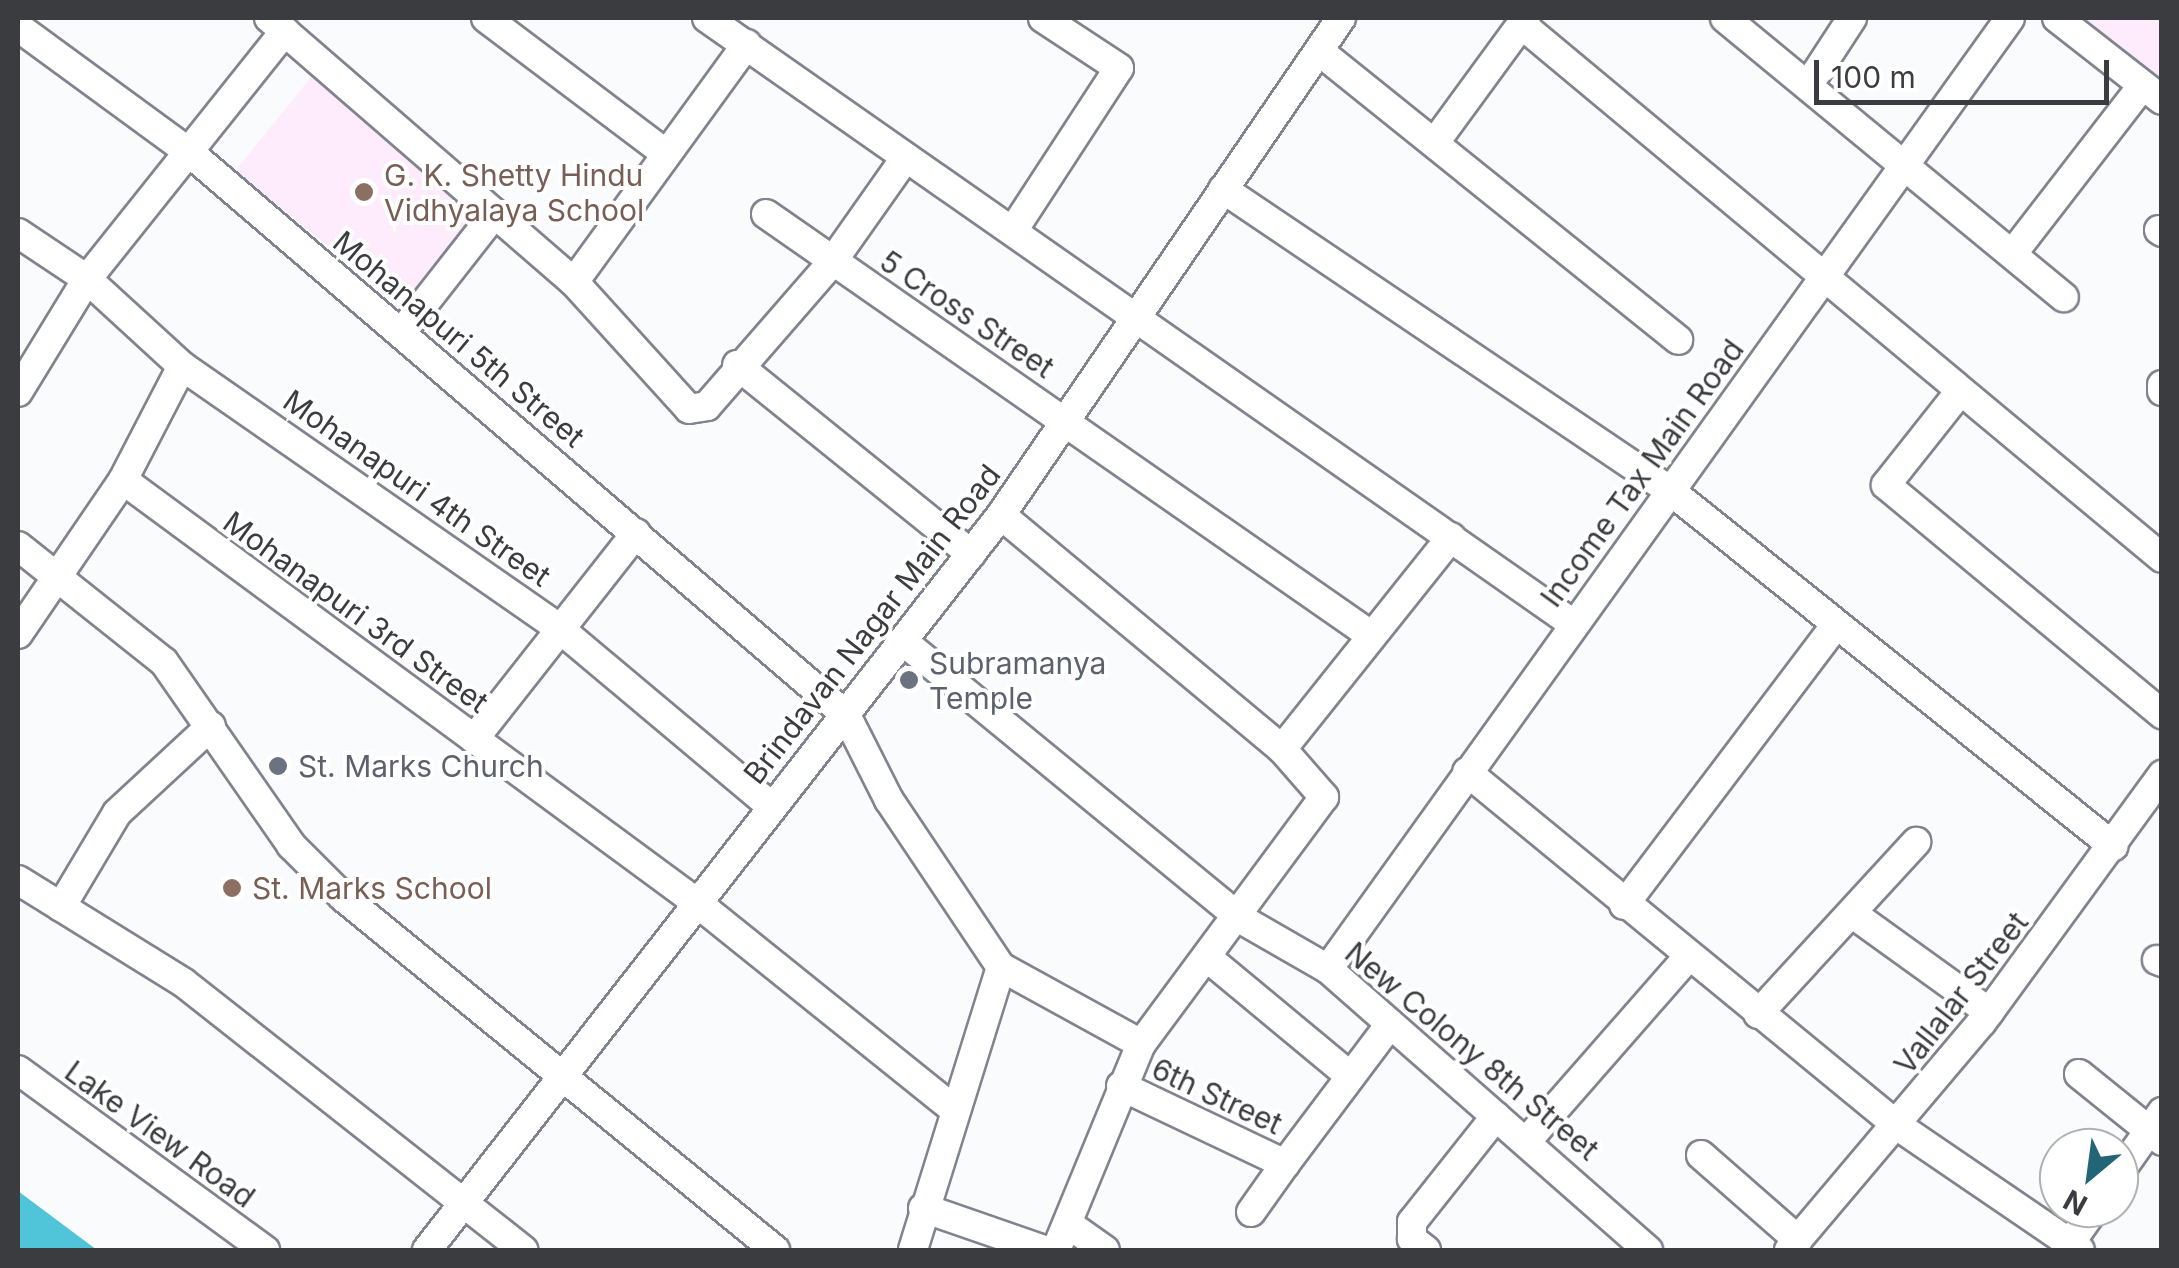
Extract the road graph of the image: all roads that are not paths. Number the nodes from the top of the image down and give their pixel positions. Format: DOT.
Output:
graph roads {
  1 [pos="707,18"];
  2 [pos="1043,18"];
  3 [pos="1339,18"];
  4 [pos="1725,18"];
  5 [pos="1852,18"];
  6 [pos="2010,18"];
  7 [pos="2057,18"];
  8 [pos="496,20"];
  9 [pos="1524,21"];
  10 [pos="277,24"];
  11 [pos="18,27"];
  12 [pos="747,44"];
  13 [pos="1320,51"];
  14 [pos="1809,84"];
  15 [pos="2152,93"];
  16 [pos="1436,142"];
  17 [pos="189,152"];
  18 [pos="665,153"];
  19 [pos="906,157"];
  20 [pos="1908,162"];
  21 [pos="1224,190"];
  22 [pos="495,214"];
  23 [pos="766,214"];
  24 [pos="1014,229"];
  25 [pos="18,233"];
  26 [pos="2013,254"];
  27 [pos="832,262"];
  28 [pos="87,279"];
  29 [pos="574,282"];
  30 [pos="1824,286"];
  31 [pos="2064,298"];
  32 [pos="1141,315"];
  33 [pos="401,333"];
  34 [pos="1678,340"];
  35 [pos="182,366"];
  36 [pos="738,366"];
  37 [pos="18,392"];
  38 [pos="1958,394"];
  39 [pos="1065,420"];
  40 [pos="123,480"];
  41 [pos="1672,492"];
  42 [pos="1001,514"];
  43 [pos="636,533"];
  44 [pos="1452,537"];
  45 [pos="18,546"];
  46 [pos="970,554"];
  47 [pos="2162,558"];
  48 [pos="59,574"];
  49 [pos="1572,623"];
  50 [pos="1836,625"];
  51 [pos="560,628"];
  52 [pos="18,634"];
  53 [pos="1372,636"];
  54 [pos="904,642"];
  55 [pos="2162,714"];
  56 [pos="846,715"];
  57 [pos="211,726"];
  58 [pos="474,739"];
  59 [pos="1282,748"];
  60 [pos="1467,772"];
  61 [pos="2162,775"];
  62 [pos="772,807"];
  63 [pos="1916,842"];
  64 [pos="2113,846"];
  65 [pos="18,880"];
  66 [pos="696,902"];
  67 [pos="1624,905"];
  68 [pos="61,907"];
  69 [pos="1853,914"];
  70 [pos="1240,919"];
  71 [pos="1686,959"];
  72 [pos="1208,960"];
  73 [pos="1001,967"];
  74 [pos="1328,968"];
  75 [pos="1989,1012"];
  76 [pos="1758,1014"];
  77 [pos="1390,1024"];
  78 [pos="1141,1044"];
  79 [pos="18,1070"];
  80 [pos="2080,1074"];
  81 [pos="1350,1076"];
  82 [pos="559,1078"];
  83 [pos="1120,1086"];
  84 [pos="950,1107"];
  85 [pos="1496,1116"];
  86 [pos="1898,1126"];
  87 [pos="2157,1128"];
  88 [pos="1526,1142"];
  89 [pos="2139,1149"];
  90 [pos="1701,1154"];
  91 [pos="1285,1164"];
  92 [pos="466,1204"];
  93 [pos="923,1208"];
  94 [pos="1251,1212"];
  95 [pos="1068,1224"];
  96 [pos="1793,1245"];
  97 [pos="2072,1248"];
  98 [pos="265,1250"];
  99 [pos="427,1250"];
  100 [pos="523,1250"];
  101 [pos="775,1250"];
  102 [pos="913,1250"];
  103 [pos="1044,1250"];
  104 [pos="1056,1250"];
  105 [pos="1105,1250"];
  106 [pos="1426,1250"];
  107 [pos="1648,1250"];
  1 -- 12 [label="street"];
  2 -- 24 [label="street"];
  3 -- 13 [label="street, Brindavan Nagar Main Road"];
  4 -- 14 [label="street"];
  5 -- 14 [label="street"];
  6 -- 20 [label="street, Income Tax Main Road"];
  7 -- 15 [label="street"];
  8 -- 18 [label="street"];
  9 -- 16 [label="street"];
  9 -- 30 [label="street"];
  10 -- 17 [label="street"];
  10 -- 22 [label="street"];
  11 -- 17 [label="street, Mohanapuri 5th Street"];
  12 -- 18 [label="street"];
  12 -- 19 [label="street"];
  13 -- 16 [label="street"];
  13 -- 21 [label="street, Brindavan Nagar Main Road"];
  14 -- 20 [label="street"];
  15 -- 26 [label="street"];
  16 -- 34 [label="street"];
  17 -- 28 [label="street"];
  17 -- 33 [label="street, Mohanapuri 5th Street"];
  18 -- 29 [label="street"];
  19 -- 24 [label="street"];
  19 -- 27 [label="street"];
  20 -- 26 [label="street"];
  20 -- 30 [label="street, Income Tax Main Road"];
  21 -- 32 [label="street, Brindavan Nagar Main Road"];
  21 -- 41 [label="street"];
  22 -- 29 [label="street"];
  22 -- 33 [label="street"];
  23 -- 27 [label="street, 5 Cross Street"];
  24 -- 32 [label="street"];
  25 -- 28 [label="street, Mohanapuri 4th Street"];
  26 -- 31 [label="street"];
  27 -- 36 [label="street"];
  27 -- 39 [label="street, 5 Cross Street"];
  28 -- 35 [label="street, Mohanapuri 4th Street"];
  28 -- 37 [label="street"];
  29 -- 36 [label="street"];
  30 -- 38 [label="street"];
  30 -- 41 [label="street, Income Tax Main Road"];
  32 -- 39 [label="street, Brindavan Nagar Main Road"];
  32 -- 44 [label="street"];
  33 -- 43 [label="street, Mohanapuri 5th Street"];
  35 -- 40 [label="street"];
  35 -- 51 [label="street, Mohanapuri 4th Street"];
  36 -- 46 [label="street"];
  38 -- 47 [label="street"];
  38 -- 55 [label="street"];
  39 -- 42 [label="street, Brindavan Nagar Main Road"];
  39 -- 53 [label="street, 5 Cross Street"];
  40 -- 48 [label="street"];
  40 -- 58 [label="street, Mohanapuri 3rd Street"];
  41 -- 49 [label="street, Income Tax Main Road"];
  41 -- 50 [label="street"];
  42 -- 46 [label="street, Brindavan Nagar Main Road"];
  42 -- 59 [label="street"];
  43 -- 51 [label="street"];
  43 -- 56 [label="street, Mohanapuri 5th Street"];
  44 -- 49 [label="street"];
  44 -- 53 [label="street"];
  45 -- 48 [label="street"];
  46 -- 54 [label="street, Brindavan Nagar Main Road"];
  48 -- 52 [label="street"];
  48 -- 57 [label="street"];
  49 -- 60 [label="street, Income Tax Main Road"];
  50 -- 64 [label="street"];
  50 -- 67 [label="street"];
  51 -- 58 [label="street"];
  51 -- 62 [label="street, Mohanapuri 4th Street"];
  53 -- 59 [label="street"];
  54 -- 56 [label="street, Brindavan Nagar Main Road"];
  54 -- 70 [label="street, New Colony 8th Street"];
  56 -- 62 [label="street, Brindavan Nagar Main Road"];
  56 -- 73 [label="street"];
  57 -- 68 [label="street"];
  57 -- 82 [label="street"];
  58 -- 66 [label="street, Mohanapuri 3rd Street"];
  59 -- 70 [label="street"];
  60 -- 67 [label="street"];
  60 -- 74 [label="street, Income Tax Main Road"];
  61 -- 64 [label="street, Vallalar Street"];
  62 -- 66 [label="street, Brindavan Nagar Main Road"];
  63 -- 69 [label="street"];
  64 -- 75 [label="street, Vallalar Street"];
  65 -- 68 [label="street"];
  66 -- 82 [label="street, Brindavan Nagar Main Road"];
  66 -- 84 [label="street, Mohanapuri 3rd Street"];
  67 -- 71 [label="street"];
  68 -- 92 [label="street"];
  69 -- 75 [label="street"];
  69 -- 76 [label="street"];
  70 -- 72 [label="street"];
  70 -- 74 [label="street, New Colony 8th Street"];
  71 -- 76 [label="street"];
  71 -- 88 [label="street"];
  72 -- 78 [label="street"];
  72 -- 81 [label="street"];
  73 -- 78 [label="street"];
  73 -- 84 [label="street"];
  74 -- 77 [label="street, New Colony 8th Street"];
  75 -- 86 [label="street, Vallalar Street"];
  76 -- 86 [label="street"];
  77 -- 81 [label="street, 6th Street"];
  77 -- 85 [label="street, New Colony 8th Street"];
  78 -- 83 [label="street"];
  79 -- 98 [label="street, Lake View Road"];
  80 -- 87 [label="street"];
  81 -- 91 [label="street, 6th Street"];
  82 -- 92 [label="street, Brindavan Nagar Main Road"];
  82 -- 101 [label="street"];
  83 -- 91 [label="street, 6th Street"];
  83 -- 95 [label="street"];
  84 -- 93 [label="street"];
  85 -- 88 [label="street, New Colony 8th Street"];
  85 -- 106 [label="street"];
  86 -- 96 [label="street, Vallalar Street"];
  86 -- 97 [label="street"];
  87 -- 89 [label="street"];
  88 -- 107 [label="street, New Colony 8th Street"];
  90 -- 96 [label="street"];
  91 -- 94 [label="street, 6th Street"];
  92 -- 99 [label="street, Brindavan Nagar Main Road"];
  92 -- 100 [label="street"];
  93 -- 102 [label="street"];
  93 -- 103 [label="street"];
  95 -- 104 [label="street"];
  95 -- 105 [label="street"];
}
